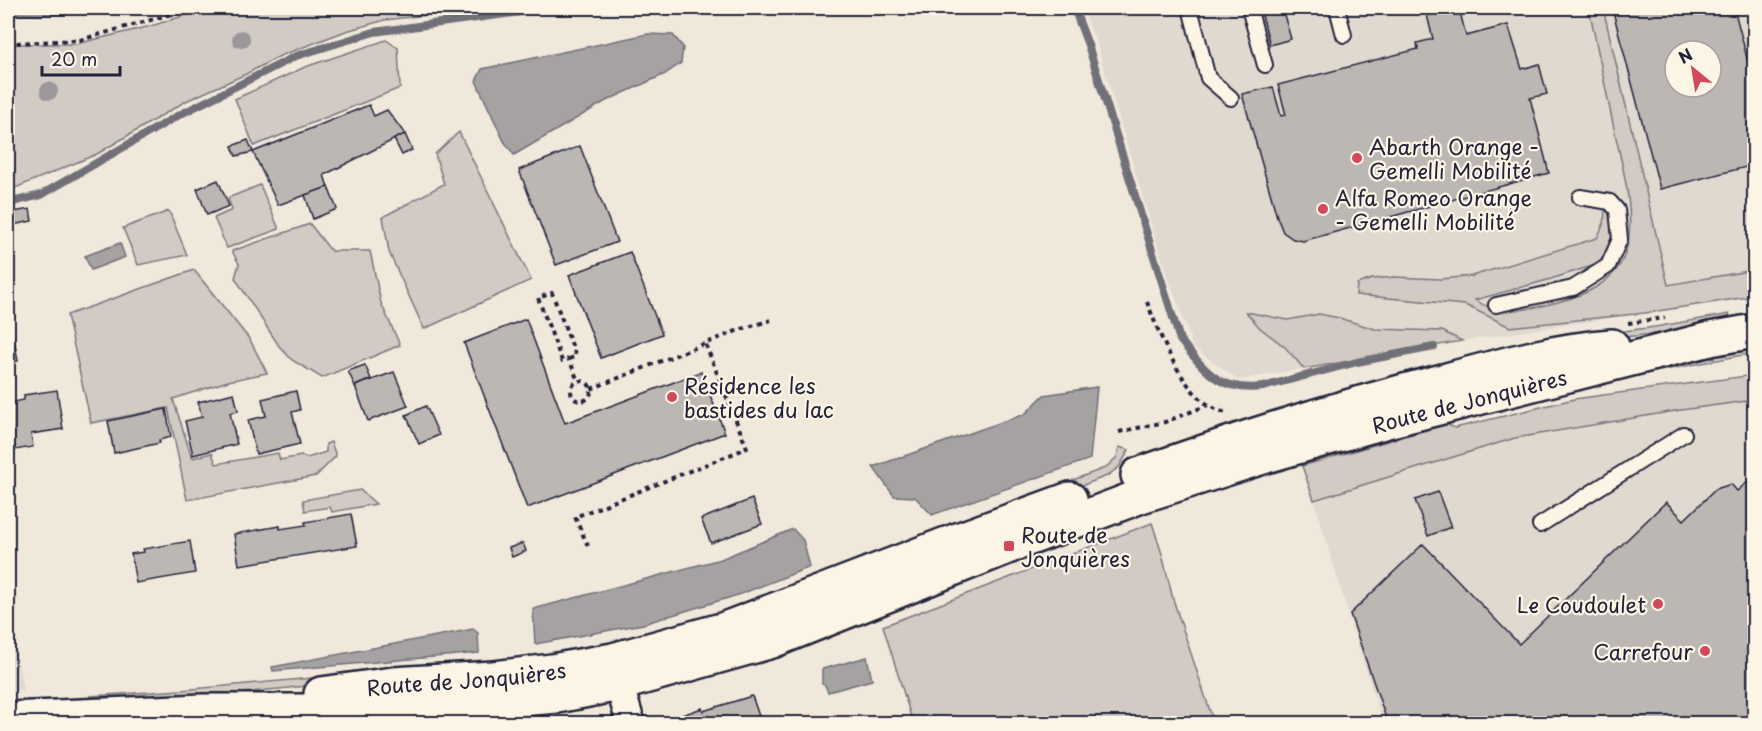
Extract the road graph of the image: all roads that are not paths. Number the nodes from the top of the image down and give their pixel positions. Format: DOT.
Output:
graph roads {
  1 [pos="1190,8"];
  2 [pos="1249,8"];
  3 [pos="1337,8"];
  4 [pos="1344,35"];
  5 [pos="1265,65"];
  6 [pos="1231,98"];
  7 [pos="1580,197"];
  8 [pos="1496,305"];
  9 [pos="1755,331"];
  10 [pos="1710,339"];
  11 [pos="1684,434"];
  12 [pos="1266,456"];
  13 [pos="1179,463"];
  14 [pos="1540,525"];
  15 [pos="1025,540"];
  16 [pos="725,629"];
  17 [pos="577,667"];
  18 [pos="492,678"];
  19 [pos="619,684"];
  20 [pos="528,698"];
  21 [pos="203,711"];
  22 [pos="8,720"];
  23 [pos="631,723"];
  1 -- 6 [label="lane"];
  2 -- 5 [label="lane"];
  3 -- 4 [label="lane"];
  7 -- 8 [label="lane"];
  9 -- 10 [label="main road, Route de Jonquières"];
  10 -- 12 [label="main road, Route de Jonquières"];
  10 -- 13 [label="main road, Route de Jonquières"];
  11 -- 14 [label="lane"];
  12 -- 13 [label="main road"];
  12 -- 15 [label="main road, Route de Jonquières"];
  13 -- 15 [label="street, Route de Jonquières"];
  13 -- 16 [label="main road, Route de Jonquières"];
  15 -- 19 [label="main road, Route de Jonquières"];
  16 -- 17 [label="main road, Route de Jonquières"];
  16 -- 19 [label="street, Route de Jonquières"];
  17 -- 18 [label="main road, Route de Jonquières"];
  17 -- 19 [label="main road"];
  18 -- 20 [label="main road"];
  18 -- 21 [label="main road, Route de Jonquières"];
  19 -- 20 [label="main road, Route de Jonquières"];
  19 -- 23 [label="street"];
  20 -- 21 [label="main road, Route de Jonquières"];
  21 -- 22 [label="main road, Route de Jonquières"];
}
